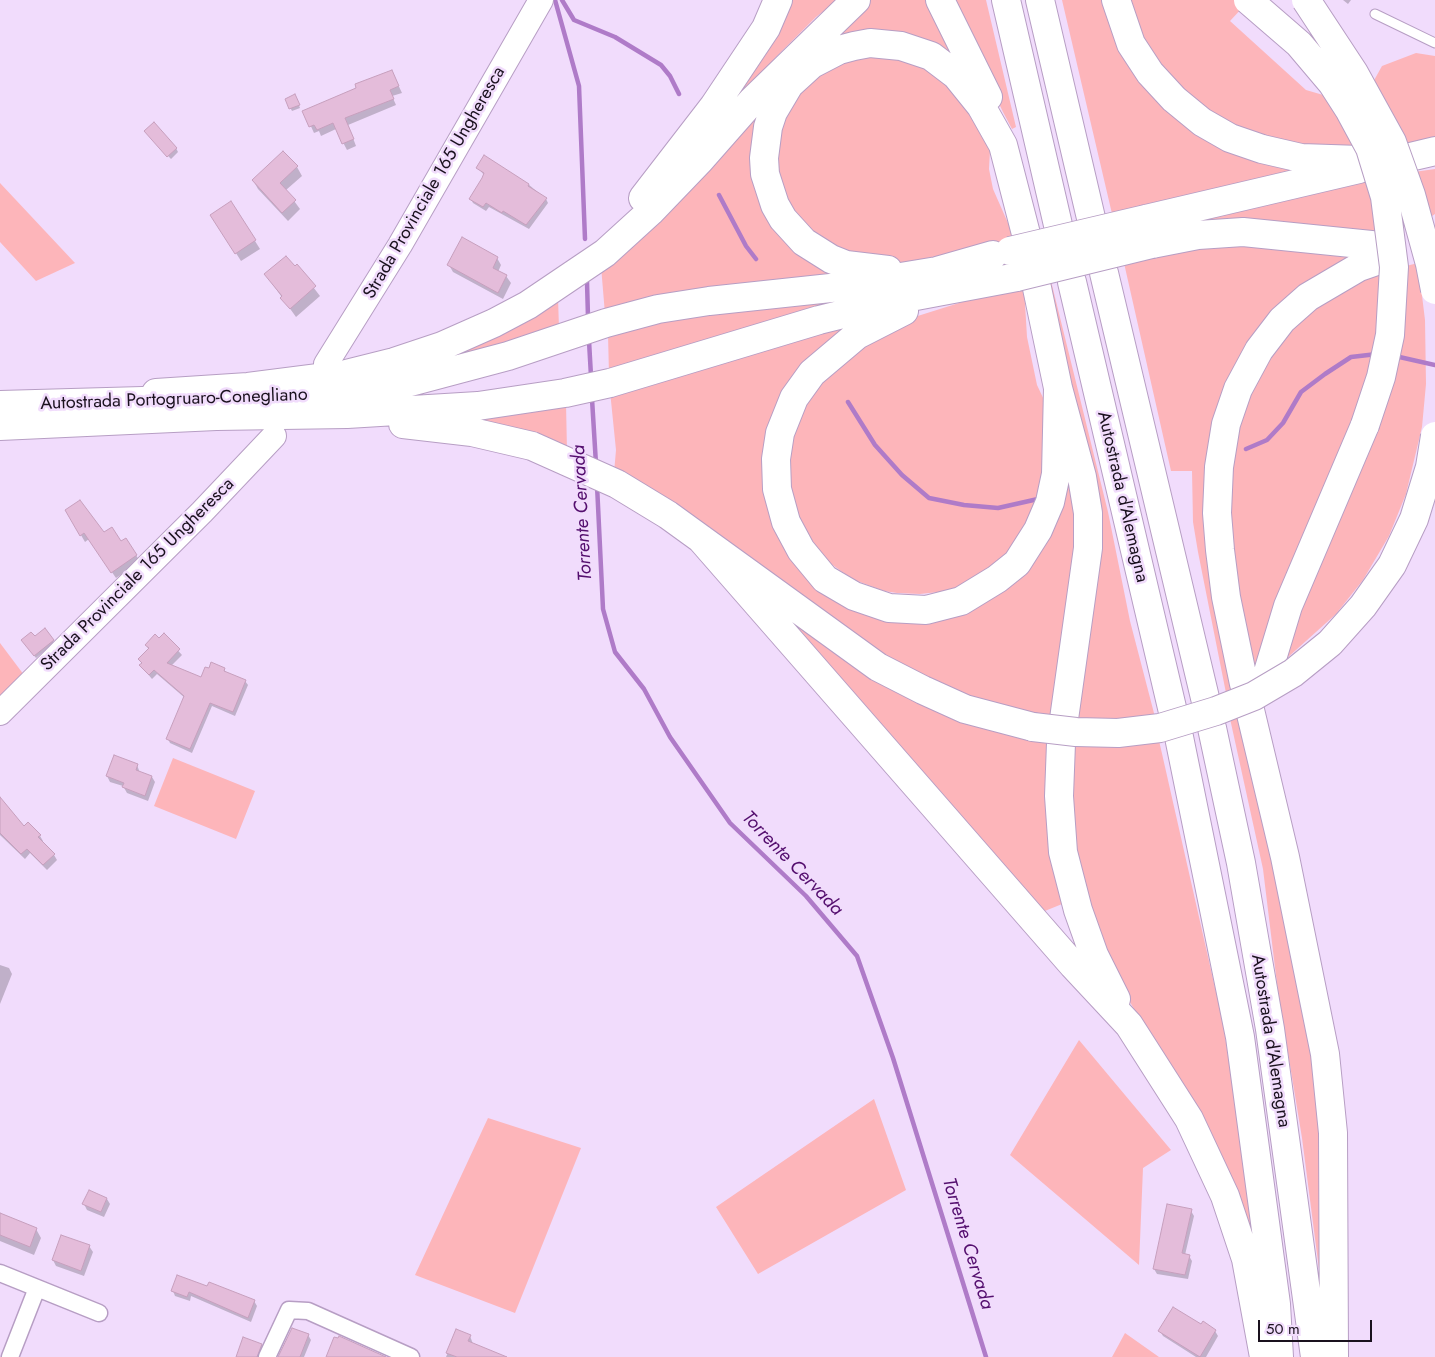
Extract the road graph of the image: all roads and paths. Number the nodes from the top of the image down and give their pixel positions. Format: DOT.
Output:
graph roads {
  1 [pos="778,0"];
  2 [pos="940,0"];
  3 [pos="1006,0"];
  4 [pos="1040,0"];
  5 [pos="1116,0"];
  6 [pos="1248,0"];
  7 [pos="1306,0"];
  8 [pos="540,1"];
  9 [pos="854,2"];
  10 [pos="1375,14"];
  11 [pos="1435,43"];
  12 [pos="1003,145"];
  13 [pos="1091,218"];
  14 [pos="1058,225"];
  15 [pos="1149,232"];
  16 [pos="603,248"];
  17 [pos="1017,261"];
  18 [pos="1104,273"];
  19 [pos="1072,282"];
  20 [pos="1435,290"];
  21 [pos="326,364"];
  22 [pos="1058,388"];
  23 [pos="0,400"];
  24 [pos="0,405"];
  25 [pos="106,423"];
  26 [pos="0,426"];
  27 [pos="274,436"];
  28 [pos="1435,436"];
  29 [pos="701,539"];
  30 [pos="1268,672"];
  31 [pos="1244,684"];
  32 [pos="1259,705"];
  33 [pos="0,713"];
  34 [pos="1129,1025"];
  35 [pos="0,1273"];
  36 [pos="38,1288"];
  37 [pos="99,1313"];
  38 [pos="10,1357"];
  39 [pos="267,1357"];
  40 [pos="411,1357"];
  41 [pos="1264,1357"];
  42 [pos="1279,1357"];
  43 [pos="1315,1357"];
  44 [pos="1334,1357"];
  1 -- 16 [label="highway"];
  2 -- 12 [label="highway"];
  3 -- 14 [label="highway"];
  4 -- 13 [label="highway"];
  5 -- 15 [label="highway"];
  6 -- 30 [label="highway, bridge"];
  7 -- 20 [label="highway, bridge"];
  8 -- 21 [label="main road, Strada Provinciale 165 Ungheresca"];
  9 -- 16 [label="highway"];
  10 -- 11 [label="lane"];
  12 -- 17 [label="highway"];
  12 -- 17 [label="highway"];
  15 -- 17 [label="highway, bridge"];
  15 -- 31 [label="highway"];
  16 -- 23 [label="highway"];
  17 -- 22 [label="highway"];
  17 -- 22 [label="highway"];
  17 -- 24 [label="highway, Autostrada Portogruaro-Conegliano"];
  17 -- 25 [label="highway"];
  18 -- 43 [label="highway, Autostrada d'Alemagna"];
  19 -- 42 [label="highway, Autostrada d'Alemagna"];
  22 -- 34 [label="highway"];
  25 -- 26 [label="highway, Autostrada Portogruaro-Conegliano"];
  25 -- 29 [label="highway"];
  27 -- 33 [label="main road, Strada Provinciale 165 Ungheresca"];
  28 -- 29 [label="highway, bridge"];
  29 -- 34 [label="highway"];
  32 -- 44 [label="highway"];
  34 -- 41 [label="highway"];
  35 -- 36 [label="street"];
  36 -- 37 [label="street"];
  36 -- 38 [label="street"];
  39 -- 40 [label="street"];
}
